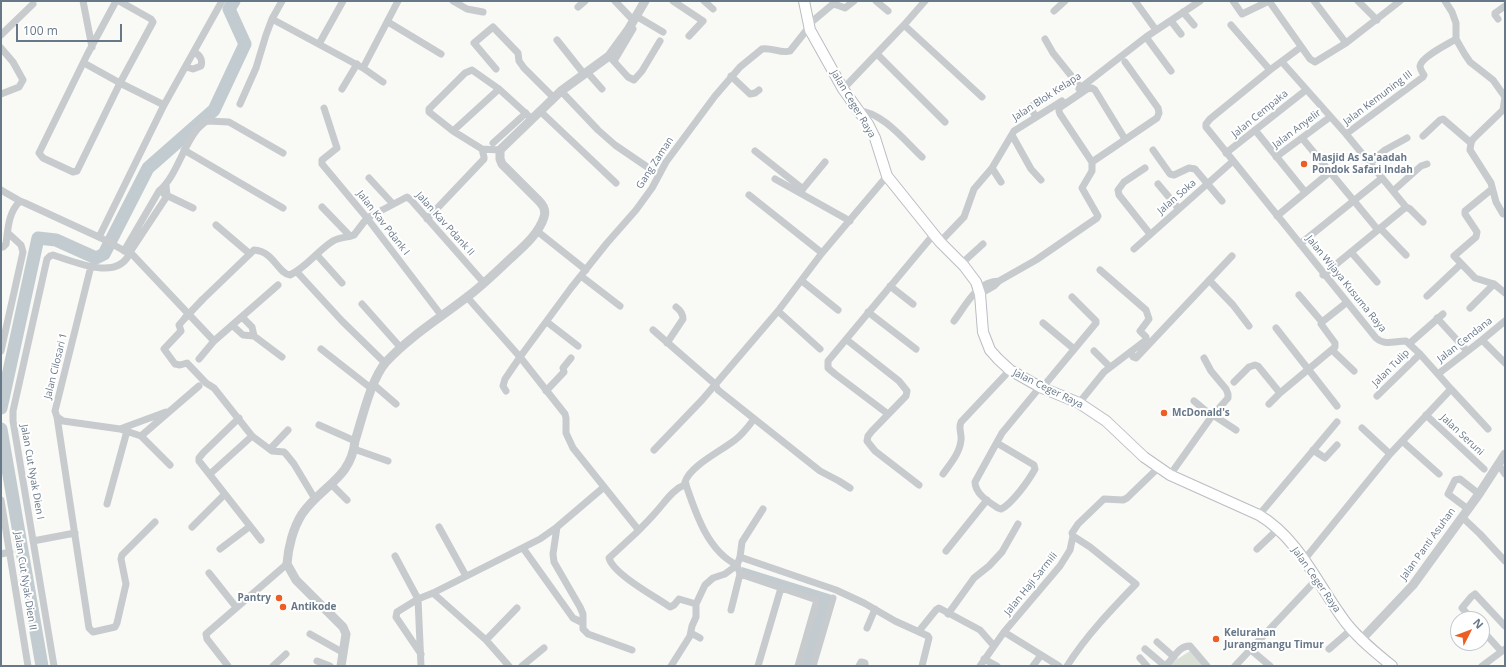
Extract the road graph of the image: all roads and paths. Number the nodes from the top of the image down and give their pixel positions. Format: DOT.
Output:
graph roads {
  1 [pos="83,1"];
  2 [pos="117,1"];
  3 [pos="222,1"];
  4 [pos="282,1"];
  5 [pos="343,1"];
  6 [pos="398,1"];
  7 [pos="453,1"];
  8 [pos="585,1"];
  9 [pos="615,1"];
  10 [pos="645,1"];
  11 [pos="673,1"];
  12 [pos="704,1"];
  13 [pos="804,1"];
  14 [pos="854,1"];
  15 [pos="876,1"];
  16 [pos="925,1"];
  17 [pos="1065,1"];
  18 [pos="1135,1"];
  19 [pos="1233,1"];
  20 [pos="1269,1"];
  21 [pos="1314,1"];
  22 [pos="1358,1"];
  23 [pos="1400,1"];
  24 [pos="1445,1"];
  25 [pos="1197,2"];
  26 [pos="34,4"];
  27 [pos="1505,6"];
  28 [pos="578,8"];
  29 [pos="713,9"];
  30 [pos="888,11"];
  31 [pos="1054,11"];
  32 [pos="483,12"];
  33 [pos="1183,12"];
  34 [pos="272,19"];
  35 [pos="1498,19"];
  36 [pos="635,20"];
  37 [pos="1377,20"];
  38 [pos="1171,21"];
  39 [pos="388,22"];
  40 [pos="904,25"];
  41 [pos="1194,25"];
  42 [pos="1231,25"];
  43 [pos="810,29"];
  44 [pos="1156,30"];
  45 [pos="663,32"];
  46 [pos="1181,34"];
  47 [pos="1,35"];
  48 [pos="689,36"];
  49 [pos="1146,37"];
  50 [pos="1045,39"];
  51 [pos="557,40"];
  52 [pos="1456,40"];
  53 [pos="660,41"];
  54 [pos="1346,43"];
  55 [pos="319,44"];
  56 [pos="92,47"];
  57 [pos="1301,47"];
  58 [pos="1,48"];
  59 [pos="194,52"];
  60 [pos="442,54"];
  61 [pos="877,54"];
  62 [pos="611,59"];
  63 [pos="1125,62"];
  64 [pos="1282,62"];
  65 [pos="84,63"];
  66 [pos="360,66"];
  67 [pos="186,67"];
  68 [pos="496,69"];
  69 [pos="1270,70"];
  70 [pos="1171,71"];
  71 [pos="586,73"];
  72 [pos="731,76"];
  73 [pos="383,82"];
  74 [pos="120,83"];
  75 [pos="1080,88"];
  76 [pos="342,89"];
  77 [pos="499,89"];
  78 [pos="602,89"];
  79 [pos="843,89"];
  80 [pos="759,90"];
  81 [pos="1306,90"];
  82 [pos="561,91"];
  83 [pos="1,94"];
  84 [pos="982,97"];
  85 [pos="1505,97"];
  86 [pos="554,98"];
  87 [pos="240,104"];
  88 [pos="1035,104"];
  89 [pos="164,105"];
  90 [pos="324,108"];
  91 [pos="859,110"];
  92 [pos="540,111"];
  93 [pos="529,116"];
  94 [pos="1036,117"];
  95 [pos="1330,117"];
  96 [pos="945,122"];
  97 [pos="1255,130"];
  98 [pos="453,131"];
  99 [pos="1346,134"];
  100 [pos="1012,135"];
  101 [pos="1423,136"];
  102 [pos="1302,138"];
  103 [pos="1407,138"];
  104 [pos="1125,139"];
  105 [pos="1471,143"];
  106 [pos="493,144"];
  107 [pos="482,149"];
  108 [pos="184,150"];
  109 [pos="500,150"];
  110 [pos="755,150"];
  111 [pos="1153,150"];
  112 [pos="283,153"];
  113 [pos="1226,153"];
  114 [pos="922,156"];
  115 [pos="1276,157"];
  116 [pos="1233,161"];
  117 [pos="825,162"];
  118 [pos="1092,162"];
  119 [pos="1370,163"];
  120 [pos="1427,164"];
  121 [pos="992,168"];
  122 [pos="1145,168"];
  123 [pos="1330,172"];
  124 [pos="659,175"];
  125 [pos="887,176"];
  126 [pos="368,178"];
  127 [pos="1382,178"];
  128 [pos="775,180"];
  129 [pos="1041,180"];
  130 [pos="1001,182"];
  131 [pos="616,183"];
  132 [pos="1158,184"];
  133 [pos="1208,184"];
  134 [pos="166,185"];
  135 [pos="1492,189"];
  136 [pos="1,190"];
  137 [pos="159,191"];
  138 [pos="802,191"];
  139 [pos="1393,191"];
  140 [pos="1305,192"];
  141 [pos="749,195"];
  142 [pos="167,196"];
  143 [pos="1353,200"];
  144 [pos="20,201"];
  145 [pos="1222,201"];
  146 [pos="393,204"];
  147 [pos="322,207"];
  148 [pos="1406,207"];
  149 [pos="193,208"];
  150 [pos="283,208"];
  151 [pos="1179,209"];
  152 [pos="1505,214"];
  153 [pos="1277,216"];
  154 [pos="367,218"];
  155 [pos="427,219"];
  156 [pos="850,221"];
  157 [pos="1423,222"];
  158 [pos="216,225"];
  159 [pos="1379,229"];
  160 [pos="537,231"];
  161 [pos="8,233"];
  162 [pos="1150,234"];
  163 [pos="350,236"];
  164 [pos="100,238"];
  165 [pos="937,238"];
  166 [pos="982,244"];
  167 [pos="1300,244"];
  168 [pos="1,246"];
  169 [pos="1134,249"];
  170 [pos="125,251"];
  171 [pos="1351,252"];
  172 [pos="822,253"];
  173 [pos="250,254"];
  174 [pos="317,254"];
  175 [pos="1406,255"];
  176 [pos="1232,256"];
  177 [pos="962,264"];
  178 [pos="1461,264"];
  179 [pos="91,266"];
  180 [pos="1100,270"];
  181 [pos="584,273"];
  182 [pos="294,274"];
  183 [pos="1323,275"];
  184 [pos="1209,280"];
  185 [pos="802,281"];
  186 [pos="1377,282"];
  187 [pos="342,283"];
  188 [pos="484,283"];
  189 [pos="1494,284"];
  190 [pos="278,285"];
  191 [pos="890,286"];
  192 [pos="978,292"];
  193 [pos="1505,293"];
  194 [pos="1299,295"];
  195 [pos="1427,296"];
  196 [pos="467,297"];
  197 [pos="1072,297"];
  198 [pos="1346,303"];
  199 [pos="362,304"];
  200 [pos="913,304"];
  201 [pos="620,306"];
  202 [pos="676,307"];
  203 [pos="1470,308"];
  204 [pos="838,310"];
  205 [pos="778,311"];
  206 [pos="868,312"];
  207 [pos="441,315"];
  208 [pos="242,317"];
  209 [pos="1505,321"];
  210 [pos="547,322"];
  211 [pos="954,322"];
  212 [pos="1322,322"];
  213 [pos="1043,323"];
  214 [pos="232,325"];
  215 [pos="1250,326"];
  216 [pos="1276,328"];
  217 [pos="652,330"];
  218 [pos="254,336"];
  219 [pos="847,340"];
  220 [pos="1482,340"];
  221 [pos="214,342"];
  222 [pos="667,343"];
  223 [pos="1410,343"];
  224 [pos="578,346"];
  225 [pos="401,348"];
  226 [pos="321,349"];
  227 [pos="820,349"];
  228 [pos="916,349"];
  229 [pos="1074,349"];
  230 [pos="1332,350"];
  231 [pos="1,351"];
  232 [pos="1094,351"];
  233 [pos="1467,351"];
  234 [pos="1130,352"];
  235 [pos="1420,354"];
  236 [pos="282,357"];
  237 [pos="520,358"];
  238 [pos="571,358"];
  239 [pos="1204,358"];
  240 [pos="198,359"];
  241 [pos="1505,363"];
  242 [pos="385,364"];
  243 [pos="1110,367"];
  244 [pos="1309,369"];
  245 [pos="1010,370"];
  246 [pos="1354,371"];
  247 [pos="1438,374"];
  248 [pos="1234,382"];
  249 [pos="715,384"];
  250 [pos="199,386"];
  251 [pos="373,387"];
  252 [pos="1041,387"];
  253 [pos="1451,389"];
  254 [pos="506,391"];
  255 [pos="546,391"];
  256 [pos="1280,394"];
  257 [pos="1377,396"];
  258 [pos="1194,401"];
  259 [pos="1079,403"];
  260 [pos="396,404"];
  261 [pos="1269,404"];
  262 [pos="1337,406"];
  263 [pos="171,410"];
  264 [pos="888,414"];
  265 [pos="1426,414"];
  266 [pos="1213,415"];
  267 [pos="57,417"];
  268 [pos="239,418"];
  269 [pos="754,419"];
  270 [pos="1336,422"];
  271 [pos="318,425"];
  272 [pos="1362,428"];
  273 [pos="123,430"];
  274 [pos="288,430"];
  275 [pos="1236,430"];
  276 [pos="1488,430"];
  277 [pos="141,436"];
  278 [pos="252,436"];
  279 [pos="1402,441"];
  280 [pos="997,443"];
  281 [pos="354,445"];
  282 [pos="1336,445"];
  283 [pos="270,450"];
  284 [pos="654,450"];
  285 [pos="1313,450"];
  286 [pos="1390,454"];
  287 [pos="1505,454"];
  288 [pos="388,461"];
  289 [pos="1498,464"];
  290 [pos="170,465"];
  291 [pos="1158,468"];
  292 [pos="1484,469"];
  293 [pos="210,474"];
  294 [pos="943,474"];
  295 [pos="1439,474"];
  296 [pos="1505,474"];
  297 [pos="1170,475"];
  298 [pos="331,484"];
  299 [pos="686,484"];
  300 [pos="919,485"];
  301 [pos="604,487"];
  302 [pos="850,488"];
  303 [pos="225,494"];
  304 [pos="1479,494"];
  305 [pos="316,499"];
  306 [pos="1,500"];
  307 [pos="347,500"];
  308 [pos="987,500"];
  309 [pos="107,504"];
  310 [pos="763,509"];
  311 [pos="1468,509"];
  312 [pos="1259,515"];
  313 [pos="1462,517"];
  314 [pos="156,522"];
  315 [pos="1018,524"];
  316 [pos="249,526"];
  317 [pos="192,527"];
  318 [pos="439,527"];
  319 [pos="557,527"];
  320 [pos="1278,529"];
  321 [pos="638,531"];
  322 [pos="75,533"];
  323 [pos="1073,536"];
  324 [pos="4,540"];
  325 [pos="260,540"];
  326 [pos="33,541"];
  327 [pos="523,548"];
  328 [pos="220,549"];
  329 [pos="1257,549"];
  330 [pos="946,551"];
  331 [pos="10,552"];
  332 [pos="1,554"];
  333 [pos="396,556"];
  334 [pos="740,557"];
  335 [pos="1304,560"];
  336 [pos="1505,561"];
  337 [pos="287,564"];
  338 [pos="736,565"];
  339 [pos="208,573"];
  340 [pos="740,574"];
  341 [pos="466,576"];
  342 [pos="1317,579"];
  343 [pos="781,588"];
  344 [pos="434,593"];
  345 [pos="833,598"];
  346 [pos="418,599"];
  347 [pos="696,604"];
  348 [pos="236,608"];
  349 [pos="517,608"];
  350 [pos="875,609"];
  351 [pos="732,610"];
  352 [pos="1464,611"];
  353 [pos="948,614"];
  354 [pos="583,623"];
  355 [pos="1505,626"];
  356 [pos="867,628"];
  357 [pos="1352,629"];
  358 [pos="919,631"];
  359 [pos="691,632"];
  360 [pos="1004,632"];
  361 [pos="310,634"];
  362 [pos="700,638"];
  363 [pos="1490,638"];
  364 [pos="486,640"];
  365 [pos="1361,640"];
  366 [pos="1157,642"];
  367 [pos="994,646"];
  368 [pos="544,648"];
  369 [pos="1145,649"];
  370 [pos="1329,649"];
  371 [pos="632,650"];
  372 [pos="1251,650"];
  373 [pos="1503,650"];
  374 [pos="342,652"];
  375 [pos="286,654"];
  376 [pos="421,654"];
  377 [pos="1042,655"];
  378 [pos="1174,657"];
  379 [pos="1140,658"];
  380 [pos="984,659"];
  381 [pos="317,661"];
  382 [pos="28,666"];
  383 [pos="54,666"];
  384 [pos="228,666"];
  385 [pos="273,666"];
  386 [pos="330,666"];
  387 [pos="341,666"];
  388 [pos="421,666"];
  389 [pos="509,666"];
  390 [pos="522,666"];
  391 [pos="671,666"];
  392 [pos="758,666"];
  393 [pos="798,666"];
  394 [pos="813,666"];
  395 [pos="859,666"];
  396 [pos="865,666"];
  397 [pos="922,666"];
  398 [pos="980,666"];
  399 [pos="997,666"];
  400 [pos="1033,666"];
  401 [pos="1058,666"];
  402 [pos="1067,666"];
  403 [pos="1147,666"];
  404 [pos="1207,666"];
  405 [pos="1235,666"];
  406 [pos="1270,666"];
  407 [pos="1392,666"];
  408 [pos="1482,666"];
  1 -- 56 [label="street"];
  2 -- 56 [label="street"];
  2 -- 74 [label="street"];
  3 -- 59 [label="street"];
  4 -- 34 [label="street"];
  5 -- 55 [label="street"];
  6 -- 39 [label="street"];
  7 -- 32 [label="street"];
  8 -- 28 [label="street"];
  9 -- 36 [label="street"];
  10 -- 36 [label="street"];
  11 -- 48 [label="street"];
  12 -- 29 [label="street"];
  13 -- 43 [label="main road, Jalan Ceger Raya"];
  14 -- 43 [label="street"];
  15 -- 30 [label="street"];
  16 -- 40 [label="street"];
  17 -- 31 [label="street"];
  18 -- 44 [label="street"];
  19 -- 20 [label="street"];
  20 -- 57 [label="street"];
  21 -- 54 [label="street"];
  22 -- 37 [label="street"];
  23 -- 37 [label="street"];
  24 -- 52 [label="street"];
  25 -- 33 [label="street, Jalan Blok Kelapa"];
  26 -- 47 [label="street"];
  27 -- 35 [label="street"];
  33 -- 38 [label="street, Jalan Blok Kelapa"];
  33 -- 41 [label="street"];
  34 -- 55 [label="street"];
  34 -- 87 [label="street"];
  36 -- 45 [label="street"];
  36 -- 62 [label="street"];
  37 -- 54 [label="street"];
  38 -- 44 [label="street, Jalan Blok Kelapa"];
  38 -- 46 [label="street"];
  39 -- 60 [label="street"];
  39 -- 66 [label="street"];
  40 -- 61 [label="street"];
  40 -- 84 [label="street"];
  42 -- 69 [label="street"];
  43 -- 72 [label="street, Gang Zaman"];
  43 -- 79 [label="main road, Jalan Ceger Raya"];
  44 -- 49 [label="street, Jalan Blok Kelapa"];
  49 -- 70 [label="street"];
  49 -- 75 [label="street, Jalan Blok Kelapa"];
  50 -- 75 [label="street"];
  51 -- 71 [label="street"];
  52 -- 85 [label="street"];
  52 -- 99 [label="street, Jalan Kemuning III"];
  53 -- 62 [label="street"];
  54 -- 57 [label="street"];
  55 -- 66 [label="street"];
  56 -- 65 [label="street"];
  57 -- 64 [label="street, Jalan Wijaya Kusuma Raya"];
  58 -- 83 [label="street"];
  59 -- 67 [label="street"];
  59 -- 67 [label="street"];
  61 -- 79 [label="street"];
  61 -- 96 [label="street"];
  62 -- 71 [label="street"];
  63 -- 104 [label="street"];
  64 -- 69 [label="street, Jalan Wijaya Kusuma Raya"];
  64 -- 81 [label="street"];
  65 -- 74 [label="street"];
  65 -- 74 [label="street"];
  66 -- 73 [label="street"];
  66 -- 76 [label="street"];
  67 -- 89 [label="street"];
  68 -- 86 [label="street"];
  69 -- 113 [label="street, Jalan Wijaya Kusuma Raya"];
  71 -- 78 [label="street"];
  71 -- 82 [label="street"];
  72 -- 80 [label="street"];
  72 -- 124 [label="street, Gang Zaman"];
  74 -- 89 [label="street"];
  75 -- 94 [label="street, Jalan Blok Kelapa"];
  77 -- 93 [label="street"];
  77 -- 98 [label="street"];
  77 -- 98 [label="street"];
  79 -- 91 [label="main road, Jalan Ceger Raya"];
  81 -- 95 [label="street"];
  81 -- 97 [label="street, Jalan Cempaka"];
  82 -- 86 [label="street"];
  82 -- 124 [label="street"];
  85 -- 105 [label="street"];
  86 -- 92 [label="street"];
  88 -- 94 [label="street"];
  89 -- 164 [label="street"];
  90 -- 154 [label="street, Jalan Kav Pdank I"];
  91 -- 114 [label="street"];
  91 -- 125 [label="main road, Jalan Ceger Raya"];
  92 -- 93 [label="street"];
  92 -- 131 [label="street"];
  93 -- 106 [label="street"];
  93 -- 109 [label="street"];
  94 -- 100 [label="street, Jalan Blok Kelapa"];
  95 -- 99 [label="street"];
  95 -- 102 [label="street, Jalan Anyelir"];
  97 -- 113 [label="street, Jalan Cempaka"];
  97 -- 115 [label="street"];
  98 -- 107 [label="street"];
  99 -- 119 [label="street"];
  100 -- 121 [label="street, Jalan Blok Kelapa"];
  100 -- 129 [label="street"];
  101 -- 105 [label="street"];
  102 -- 115 [label="street, Jalan Anyelir"];
  102 -- 123 [label="street"];
  103 -- 119 [label="street"];
  104 -- 118 [label="street"];
  104 -- 118 [label="street"];
  105 -- 135 [label="street"];
  107 -- 109 [label="street"];
  107 -- 155 [label="street"];
  108 -- 112 [label="street"];
  108 -- 134 [label="street"];
  108 -- 150 [label="street"];
  109 -- 160 [label="street"];
  110 -- 138 [label="street"];
  111 -- 133 [label="street"];
  113 -- 116 [label="street, Jalan Wijaya Kusuma Raya"];
  115 -- 140 [label="street"];
  116 -- 133 [label="street, Jalan Soka"];
  116 -- 153 [label="street, Jalan Wijaya Kusuma Raya"];
  117 -- 138 [label="street"];
  118 -- 192 [label="street"];
  119 -- 127 [label="street"];
  120 -- 139 [label="street"];
  121 -- 130 [label="street"];
  121 -- 165 [label="street, Jalan Blok Kelapa"];
  122 -- 162 [label="street"];
  123 -- 140 [label="street"];
  123 -- 143 [label="street"];
  124 -- 181 [label="street, Gang Zaman"];
  125 -- 156 [label="street"];
  125 -- 165 [label="main road, Jalan Ceger Raya"];
  126 -- 146 [label="street"];
  127 -- 139 [label="street"];
  127 -- 143 [label="street"];
  128 -- 138 [label="street"];
  132 -- 151 [label="street"];
  133 -- 145 [label="street"];
  133 -- 151 [label="street, Jalan Soka"];
  134 -- 137 [label="street"];
  134 -- 142 [label="street"];
  135 -- 152 [label="street"];
  135 -- 178 [label="street"];
  136 -- 144 [label="street"];
  137 -- 142 [label="street"];
  137 -- 170 [label="street"];
  138 -- 156 [label="street"];
  139 -- 148 [label="street"];
  140 -- 153 [label="street"];
  141 -- 172 [label="street"];
  142 -- 149 [label="street"];
  142 -- 170 [label="street"];
  143 -- 159 [label="street"];
  143 -- 167 [label="street"];
  144 -- 161 [label="street"];
  144 -- 164 [label="street"];
  146 -- 154 [label="street, Jalan Kav Pdank II"];
  146 -- 155 [label="street, Jalan Kav Pdank II"];
  147 -- 163 [label="street"];
  148 -- 157 [label="street"];
  148 -- 159 [label="street"];
  151 -- 162 [label="street, Jalan Soka"];
  153 -- 167 [label="street, Jalan Wijaya Kusuma Raya"];
  154 -- 163 [label="street, Jalan Kav Pdank II"];
  154 -- 207 [label="street, Jalan Kav Pdank I"];
  155 -- 188 [label="street, Jalan Kav Pdank II"];
  156 -- 172 [label="street"];
  158 -- 173 [label="street"];
  159 -- 171 [label="street"];
  159 -- 175 [label="street"];
  160 -- 181 [label="street"];
  160 -- 188 [label="street"];
  161 -- 168 [label="street"];
  161 -- 231 [label="street"];
  162 -- 169 [label="street, Jalan Soka"];
  163 -- 174 [label="street, Jalan Kav Pdank II"];
  164 -- 170 [label="street"];
  165 -- 177 [label="main road, Jalan Ceger Raya"];
  165 -- 191 [label="street, Jalan Blok Kelapa"];
  166 -- 177 [label="street"];
  167 -- 183 [label="street, Jalan Wijaya Kusuma Raya"];
  170 -- 179 [label="street"];
  170 -- 221 [label="street"];
  171 -- 183 [label="street"];
  171 -- 186 [label="street"];
  172 -- 185 [label="street"];
  173 -- 182 [label="street"];
  173 -- 268 [label="street, bridge"];
  174 -- 182 [label="street, Jalan Kav Pdank II"];
  174 -- 187 [label="street"];
  176 -- 184 [label="street"];
  177 -- 192 [label="main road, Jalan Ceger Raya"];
  178 -- 189 [label="street"];
  178 -- 195 [label="street"];
  179 -- 267 [label="street, Jalan Cilosari 1"];
  179 -- 326 [label="street, Jalan Cut Nyak Dien I"];
  180 -- 234 [label="street"];
  181 -- 201 [label="street"];
  181 -- 210 [label="street, Gang Zaman"];
  182 -- 242 [label="street"];
  183 -- 198 [label="street, Jalan Wijaya Kusuma Raya"];
  184 -- 215 [label="street"];
  184 -- 234 [label="street"];
  185 -- 204 [label="street"];
  185 -- 205 [label="street"];
  188 -- 196 [label="street"];
  189 -- 193 [label="street"];
  189 -- 203 [label="street"];
  190 -- 208 [label="street"];
  191 -- 200 [label="street"];
  191 -- 206 [label="street, Jalan Blok Kelapa"];
  192 -- 211 [label="street"];
  192 -- 245 [label="main road, Jalan Ceger Raya"];
  194 -- 212 [label="street"];
  196 -- 207 [label="street"];
  196 -- 237 [label="street"];
  197 -- 229 [label="street"];
  198 -- 212 [label="street"];
  198 -- 223 [label="street, Jalan Wijaya Kusuma Raya"];
  199 -- 225 [label="street"];
  202 -- 222 [label="street"];
  205 -- 227 [label="street"];
  205 -- 249 [label="street"];
  206 -- 219 [label="street, Jalan Blok Kelapa"];
  206 -- 228 [label="street"];
  207 -- 225 [label="street"];
  208 -- 214 [label="street"];
  208 -- 218 [label="street"];
  209 -- 220 [label="street, Jalan Cendana"];
  210 -- 224 [label="street"];
  210 -- 237 [label="street, Gang Zaman"];
  212 -- 230 [label="street"];
  213 -- 229 [label="street"];
  214 -- 218 [label="street"];
  214 -- 221 [label="street"];
  216 -- 244 [label="street"];
  217 -- 222 [label="street"];
  218 -- 236 [label="street"];
  219 -- 264 [label="street"];
  219 -- 264 [label="street, Jalan Blok Kelapa"];
  220 -- 233 [label="street, Jalan Cendana"];
  220 -- 241 [label="street"];
  221 -- 240 [label="street"];
  222 -- 249 [label="street"];
  223 -- 233 [label="street"];
  223 -- 235 [label="street"];
  225 -- 242 [label="street"];
  226 -- 251 [label="street"];
  229 -- 252 [label="street"];
  230 -- 244 [label="street"];
  230 -- 246 [label="street"];
  232 -- 243 [label="street"];
  233 -- 247 [label="street, Jalan Cendana"];
  234 -- 243 [label="street"];
  235 -- 247 [label="street"];
  235 -- 257 [label="street, Jalan Tulip"];
  237 -- 254 [label="street, Gang Zaman"];
  237 -- 255 [label="street"];
  238 -- 255 [label="street"];
  239 -- 266 [label="street"];
  242 -- 251 [label="street"];
  243 -- 259 [label="street"];
  244 -- 256 [label="street"];
  244 -- 262 [label="street"];
  245 -- 252 [label="main road, Jalan Ceger Raya"];
  245 -- 294 [label="street"];
  247 -- 253 [label="street"];
  248 -- 256 [label="street"];
  249 -- 269 [label="street"];
  249 -- 284 [label="street"];
  250 -- 263 [label="street"];
  251 -- 260 [label="street"];
  251 -- 281 [label="street"];
  252 -- 259 [label="main road, Jalan Ceger Raya"];
  252 -- 280 [label="street"];
  253 -- 265 [label="street"];
  253 -- 276 [label="street"];
  255 -- 301 [label="street"];
  256 -- 261 [label="street"];
  258 -- 266 [label="street"];
  259 -- 291 [label="main road, Jalan Ceger Raya"];
  263 -- 273 [label="street"];
  263 -- 277 [label="street"];
  264 -- 300 [label="street"];
  265 -- 279 [label="street"];
  265 -- 292 [label="street, Jalan Seruni"];
  266 -- 275 [label="street"];
  266 -- 297 [label="street"];
  267 -- 273 [label="street"];
  267 -- 322 [label="street, Jalan Cilosari 1"];
  268 -- 278 [label="street"];
  268 -- 293 [label="street"];
  269 -- 299 [label="street"];
  269 -- 302 [label="street"];
  270 -- 285 [label="street"];
  271 -- 281 [label="street"];
  272 -- 286 [label="street"];
  273 -- 277 [label="street"];
  273 -- 309 [label="street"];
  274 -- 283 [label="street"];
  277 -- 290 [label="street"];
  278 -- 283 [label="street"];
  278 -- 293 [label="street"];
  279 -- 286 [label="street"];
  279 -- 295 [label="street"];
  280 -- 308 [label="street"];
  280 -- 308 [label="street"];
  281 -- 288 [label="street"];
  281 -- 298 [label="street"];
  282 -- 285 [label="street"];
  283 -- 305 [label="street"];
  285 -- 312 [label="street"];
  286 -- 335 [label="street"];
  287 -- 289 [label="street, Jalan Panti Asuhan"];
  289 -- 296 [label="street"];
  289 -- 304 [label="street, Jalan Panti Asuhan"];
  291 -- 297 [label="main road, Jalan Ceger Raya"];
  291 -- 323 [label="street, Jalan Haji Sarmili"];
  293 -- 303 [label="street"];
  297 -- 312 [label="main road, Jalan Ceger Raya"];
  298 -- 305 [label="street"];
  298 -- 307 [label="street"];
  299 -- 321 [label="street"];
  299 -- 338 [label="street"];
  301 -- 319 [label="street"];
  301 -- 321 [label="street"];
  303 -- 316 [label="street"];
  303 -- 317 [label="street"];
  304 -- 311 [label="street, Jalan Panti Asuhan"];
  304 -- 311 [label="street"];
  305 -- 337 [label="street"];
  306 -- 324 [label="street, Jalan Cut Nyak Dien II"];
  308 -- 330 [label="street"];
  310 -- 334 [label="street"];
  311 -- 313 [label="street, Jalan Panti Asuhan"];
  312 -- 320 [label="main road, Jalan Ceger Raya"];
  313 -- 336 [label="street"];
  313 -- 365 [label="street, Jalan Panti Asuhan"];
  314 -- 322 [label="street, Jalan Cilosari 1"];
  315 -- 353 [label="street"];
  316 -- 325 [label="street"];
  316 -- 328 [label="street"];
  318 -- 341 [label="street"];
  319 -- 327 [label="street"];
  319 -- 354 [label="street"];
  320 -- 329 [label="street"];
  320 -- 335 [label="main road, Jalan Ceger Raya"];
  321 -- 347 [label="street"];
  322 -- 326 [label="street"];
  323 -- 360 [label="street, Jalan Haji Sarmili"];
  323 -- 402 [label="street"];
  324 -- 331 [label="street, Jalan Cut Nyak Dien II"];
  326 -- 383 [label="street, Jalan Cut Nyak Dien I"];
  327 -- 341 [label="street"];
  327 -- 354 [label="street"];
  331 -- 332 [label="street"];
  331 -- 382 [label="street, Jalan Cut Nyak Dien II"];
  333 -- 346 [label="street"];
  334 -- 338 [label="street"];
  334 -- 350 [label="street"];
  335 -- 342 [label="main road, Jalan Ceger Raya"];
  337 -- 348 [label="street"];
  337 -- 374 [label="street"];
  338 -- 340 [label="street"];
  338 -- 347 [label="street"];
  339 -- 348 [label="street"];
  340 -- 343 [label="street"];
  340 -- 351 [label="street"];
  341 -- 344 [label="street"];
  342 -- 357 [label="main road, Jalan Ceger Raya"];
  342 -- 372 [label="street"];
  343 -- 392 [label="street"];
  343 -- 393 [label="street"];
  344 -- 346 [label="street"];
  344 -- 364 [label="street"];
  345 -- 394 [label="street"];
  346 -- 376 [label="street"];
  346 -- 376 [label="street"];
  347 -- 359 [label="street"];
  348 -- 384 [label="street"];
  349 -- 364 [label="street"];
  350 -- 356 [label="street"];
  350 -- 358 [label="street"];
  352 -- 355 [label="street"];
  353 -- 358 [label="street"];
  353 -- 367 [label="street"];
  354 -- 371 [label="street"];
  357 -- 365 [label="main road, Jalan Ceger Raya"];
  357 -- 370 [label="street"];
  358 -- 397 [label="street"];
  359 -- 362 [label="street"];
  359 -- 391 [label="street"];
  360 -- 367 [label="street, Jalan Haji Sarmili"];
  360 -- 377 [label="street"];
  361 -- 374 [label="street"];
  363 -- 373 [label="street"];
  364 -- 389 [label="street"];
  365 -- 407 [label="main road, Jalan Ceger Raya"];
  366 -- 378 [label="street"];
  367 -- 380 [label="street, Jalan Haji Sarmili"];
  368 -- 390 [label="street"];
  369 -- 378 [label="street"];
  372 -- 405 [label="street"];
  372 -- 406 [label="street"];
  373 -- 408 [label="street"];
  374 -- 387 [label="street"];
  375 -- 385 [label="street"];
  376 -- 388 [label="street"];
  377 -- 400 [label="street"];
  377 -- 401 [label="street"];
  378 -- 404 [label="street"];
  379 -- 403 [label="street"];
  380 -- 398 [label="street, Jalan Haji Sarmili"];
  380 -- 399 [label="street"];
  381 -- 386 [label="street"];
  395 -- 396 [label="street"];
}
